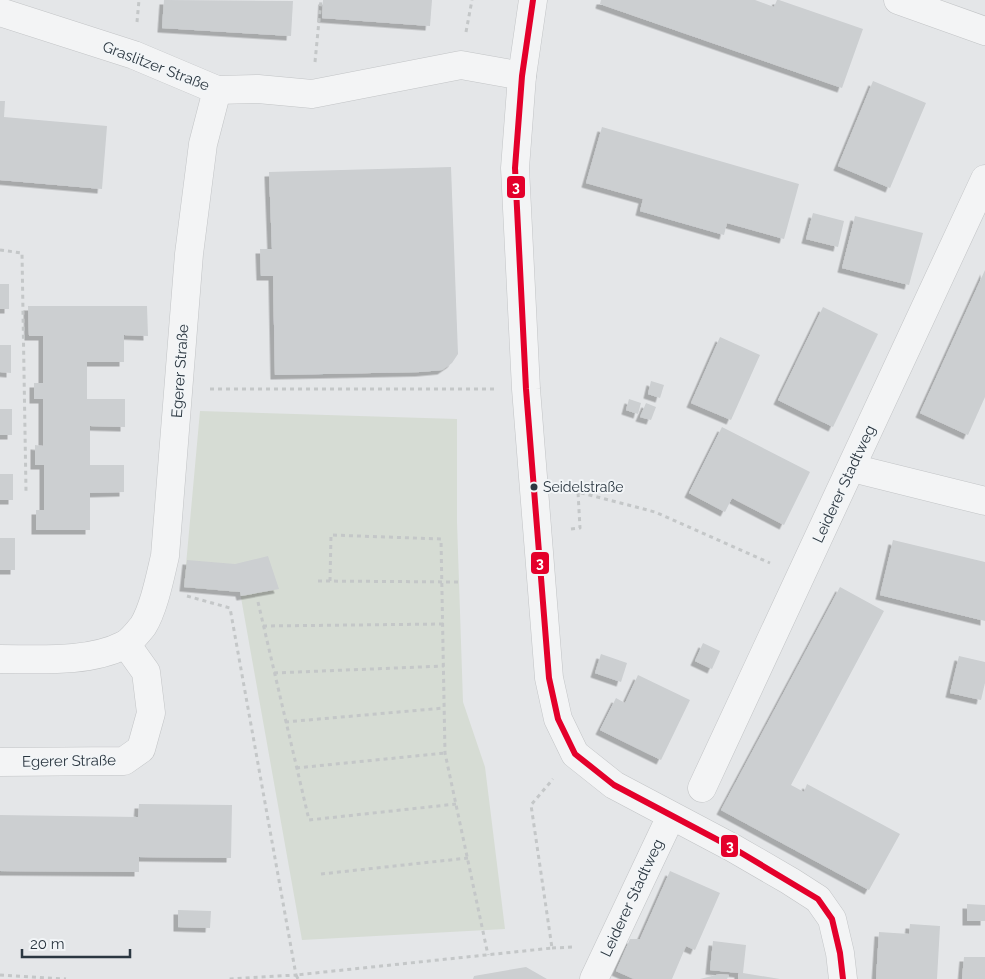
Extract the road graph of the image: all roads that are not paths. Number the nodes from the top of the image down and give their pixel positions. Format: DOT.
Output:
graph roads {
  1 [pos="533,0"];
  2 [pos="898,0"];
  3 [pos="0,12"];
  4 [pos="985,31"];
  5 [pos="522,76"];
  6 [pos="217,90"];
  7 [pos="985,179"];
  8 [pos="852,468"];
  9 [pos="985,501"];
  10 [pos="126,644"];
  11 [pos="0,659"];
  12 [pos="0,762"];
  13 [pos="702,788"];
  14 [pos="678,820"];
  15 [pos="594,979"];
  16 [pos="843,979"];
  1 -- 5 [label="street"];
  2 -- 4 [label="street"];
  3 -- 6 [label="street, Graslitzer Straße"];
  5 -- 6 [label="street, Graslitzer Straße"];
  5 -- 14 [label="street"];
  6 -- 10 [label="street, Egerer Straße"];
  7 -- 8 [label="street, Leiderer Stadtweg"];
  8 -- 9 [label="street"];
  8 -- 13 [label="street, Leiderer Stadtweg"];
  10 -- 11 [label="street, Egerer Straße"];
  10 -- 12 [label="street, Egerer Straße"];
  14 -- 15 [label="street, Leiderer Stadtweg"];
  14 -- 16 [label="street"];
}
